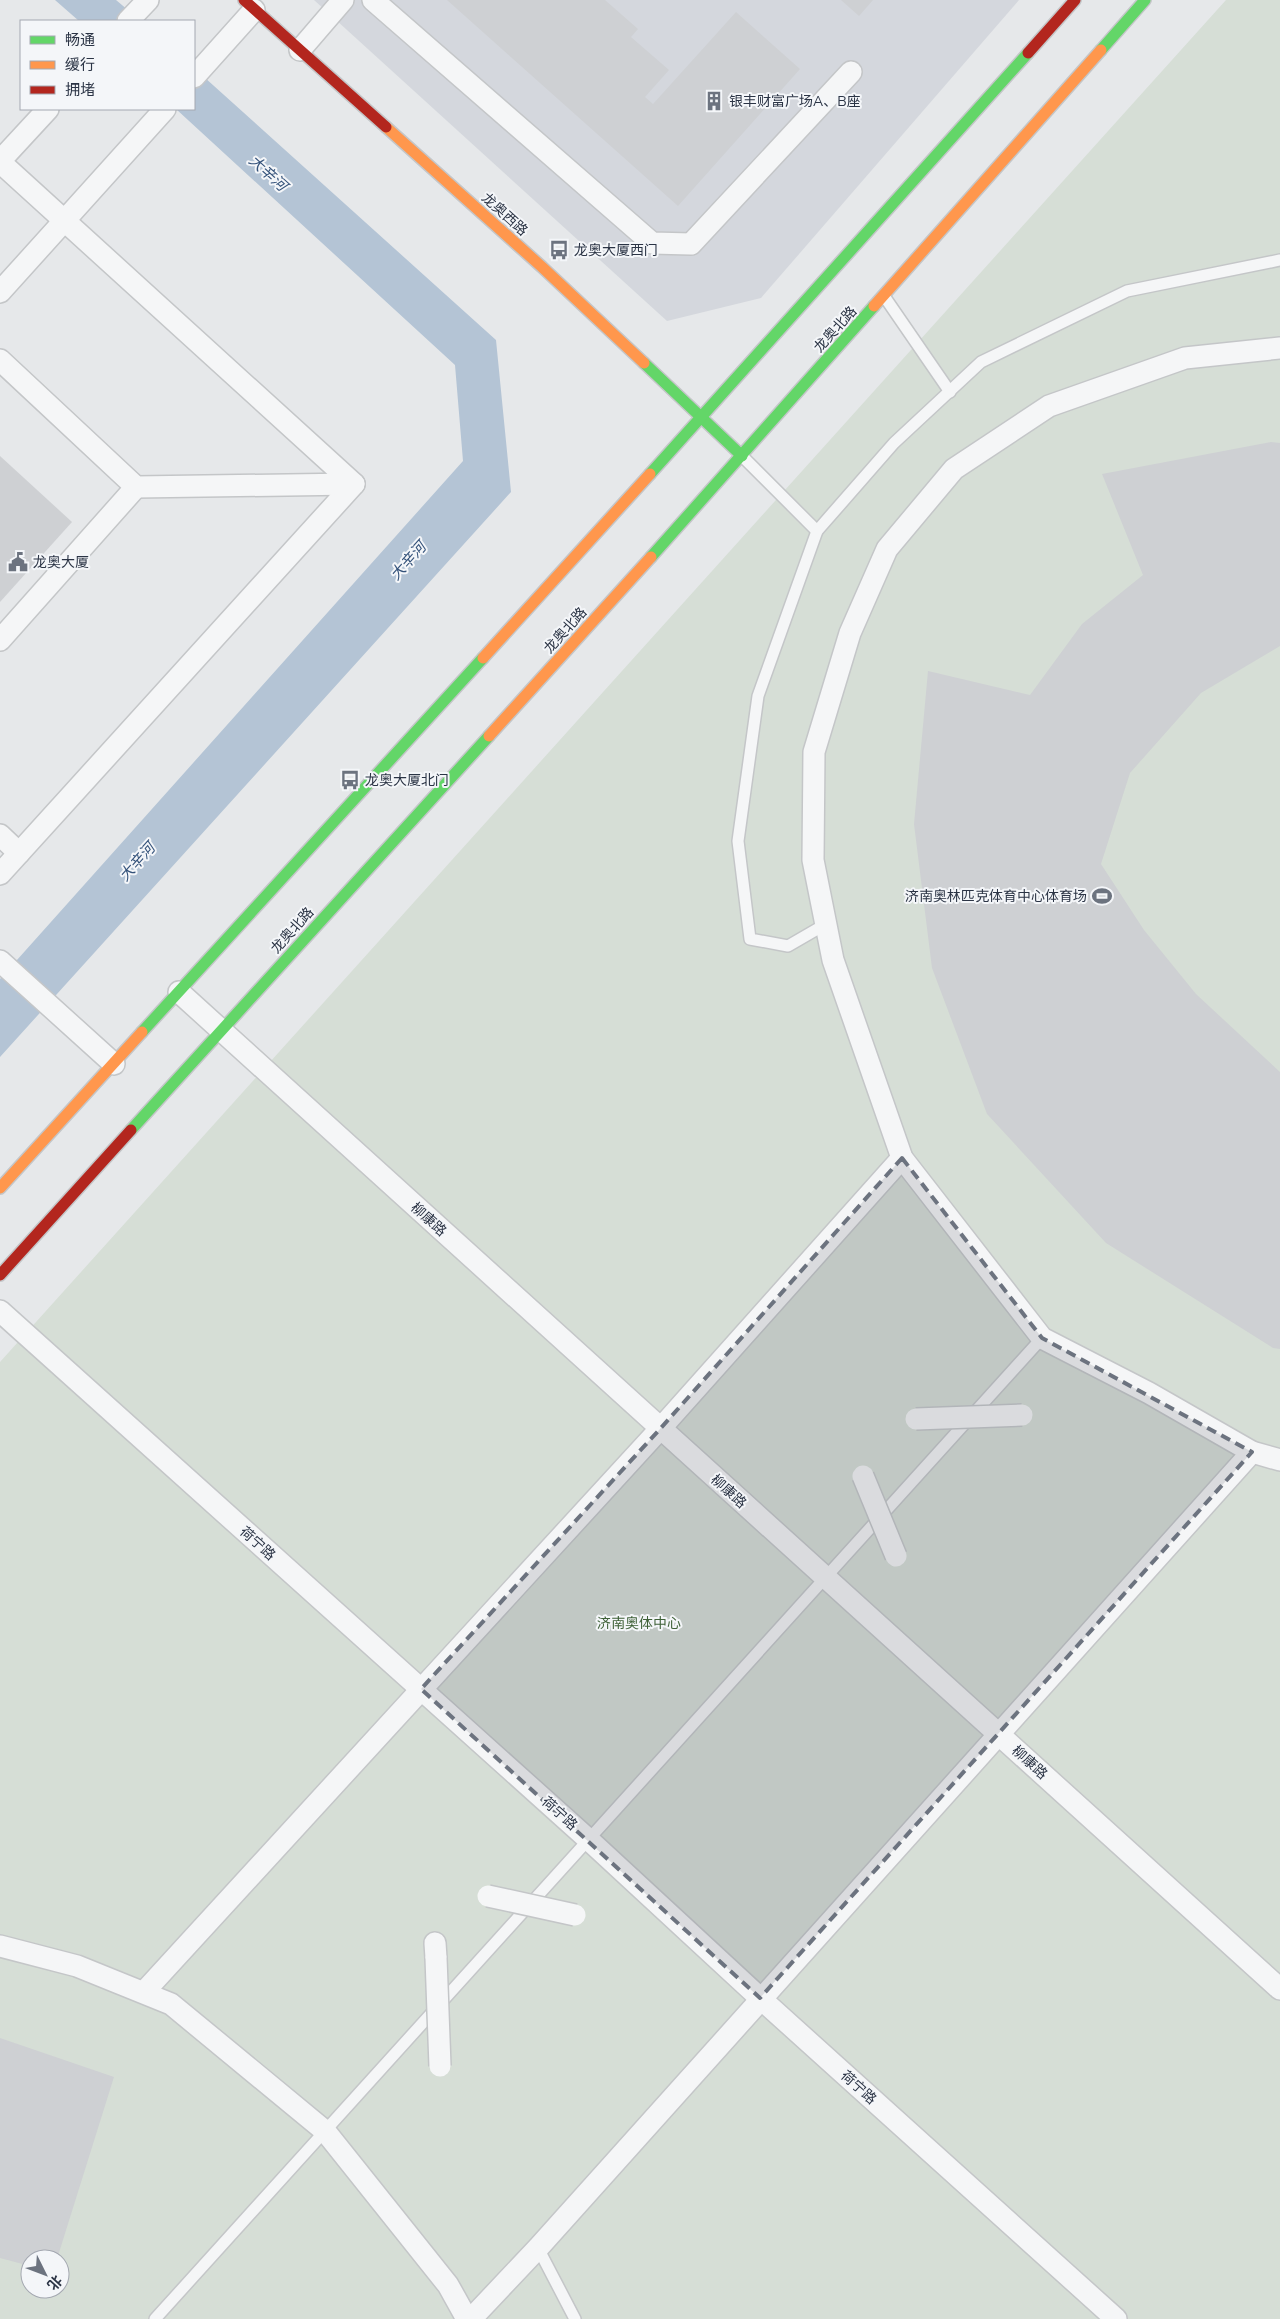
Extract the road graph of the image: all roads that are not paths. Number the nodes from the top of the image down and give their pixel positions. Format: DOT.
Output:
graph roads {
  1 [pos="148,0"];
  2 [pos="343,0"];
  3 [pos="373,0"];
  4 [pos="1075,0"];
  5 [pos="1145,0"];
  6 [pos="249,5"];
  7 [pos="129,20"];
  8 [pos="300,50"];
  9 [pos="851,72"];
  10 [pos="195,76"];
  11 [pos="47,110"];
  12 [pos="164,110"];
  13 [pos="0,162"];
  14 [pos="64,221"];
  15 [pos="1280,260"];
  16 [pos="0,292"];
  17 [pos="884,296"];
  18 [pos="1280,348"];
  19 [pos="0,360"];
  20 [pos="950,392"];
  21 [pos="701,418"];
  22 [pos="742,456"];
  23 [pos="354,484"];
  24 [pos="136,487"];
  25 [pos="817,531"];
  26 [pos="0,640"];
  27 [pos="0,835"];
  28 [pos="19,853"];
  29 [pos="0,873"];
  30 [pos="826,924"];
  31 [pos="2,963"];
  32 [pos="179,992"];
  33 [pos="222,1030"];
  34 [pos="114,1064"];
  35 [pos="902,1158"];
  36 [pos="2,1180"];
  37 [pos="0,1275"];
  38 [pos="0,1312"];
  39 [pos="1042,1338"];
  40 [pos="1022,1415"];
  41 [pos="912,1419"];
  42 [pos="660,1429"];
  43 [pos="1252,1452"];
  44 [pos="1280,1460"];
  45 [pos="862,1474"];
  46 [pos="896,1556"];
  47 [pos="826,1577"];
  48 [pos="421,1689"];
  49 [pos="998,1734"];
  50 [pos="589,1840"];
  51 [pos="484,1895"];
  52 [pos="575,1915"];
  53 [pos="0,1946"];
  54 [pos="435,1951"];
  55 [pos="1280,1989"];
  56 [pos="144,1992"];
  57 [pos="760,1998"];
  58 [pos="440,2066"];
  59 [pos="325,2131"];
  60 [pos="538,2248"];
  61 [pos="155,2319"];
  62 [pos="467,2319"];
  63 [pos="471,2319"];
  64 [pos="575,2319"];
  65 [pos="1116,2319"];
  1 -- 7 [label="street"];
  2 -- 8 [label="street"];
  3 -- 9 [label="street"];
  4 -- 21 [label="main road"];
  5 -- 17 [label="main road, 龙奥北路"];
  6 -- 8 [label="main road, 龙奥西路"];
  6 -- 10 [label="street"];
  8 -- 21 [label="main road, 龙奥西路"];
  11 -- 13 [label="street"];
  12 -- 14 [label="street"];
  13 -- 14 [label="street"];
  14 -- 16 [label="street"];
  14 -- 23 [label="street"];
  15 -- 20 [label="lane"];
  17 -- 20 [label="lane"];
  17 -- 22 [label="main road, 龙奥北路"];
  18 -- 30 [label="street"];
  19 -- 24 [label="street"];
  20 -- 25 [label="lane"];
  21 -- 22 [label="main road, 龙奥西路"];
  21 -- 32 [label="main road"];
  22 -- 25 [label="lane"];
  22 -- 33 [label="main road, 龙奥北路"];
  23 -- 24 [label="street"];
  23 -- 28 [label="street"];
  24 -- 26 [label="street"];
  25 -- 30 [label="lane"];
  27 -- 28 [label="street"];
  28 -- 29 [label="street"];
  30 -- 35 [label="street"];
  31 -- 34 [label="street"];
  32 -- 33 [label="street, 柳康路"];
  32 -- 34 [label="main road"];
  33 -- 37 [label="main road, 龙奥北路"];
  33 -- 42 [label="street, 柳康路"];
  34 -- 36 [label="main road"];
  35 -- 39 [label="street"];
  35 -- 42 [label="street"];
  38 -- 48 [label="street, 荷宁路"];
  39 -- 43 [label="street"];
  39 -- 47 [label="lane"];
  40 -- 41 [label="street, bridge"];
  42 -- 47 [label="street, 柳康路"];
  42 -- 48 [label="street"];
  43 -- 44 [label="street"];
  43 -- 49 [label="street"];
  45 -- 46 [label="street, bridge"];
  47 -- 49 [label="street, 柳康路"];
  47 -- 50 [label="lane"];
  48 -- 50 [label="street, 荷宁路"];
  48 -- 56 [label="street"];
  49 -- 55 [label="street, 柳康路"];
  49 -- 57 [label="street"];
  50 -- 57 [label="street, 荷宁路"];
  50 -- 59 [label="lane"];
  51 -- 52 [label="street, bridge"];
  53 -- 56 [label="street"];
  54 -- 58 [label="street, bridge"];
  56 -- 59 [label="street"];
  57 -- 60 [label="street"];
  57 -- 65 [label="street, 荷宁路"];
  59 -- 61 [label="lane"];
  59 -- 62 [label="street"];
  60 -- 63 [label="street"];
  60 -- 64 [label="lane"];
}
